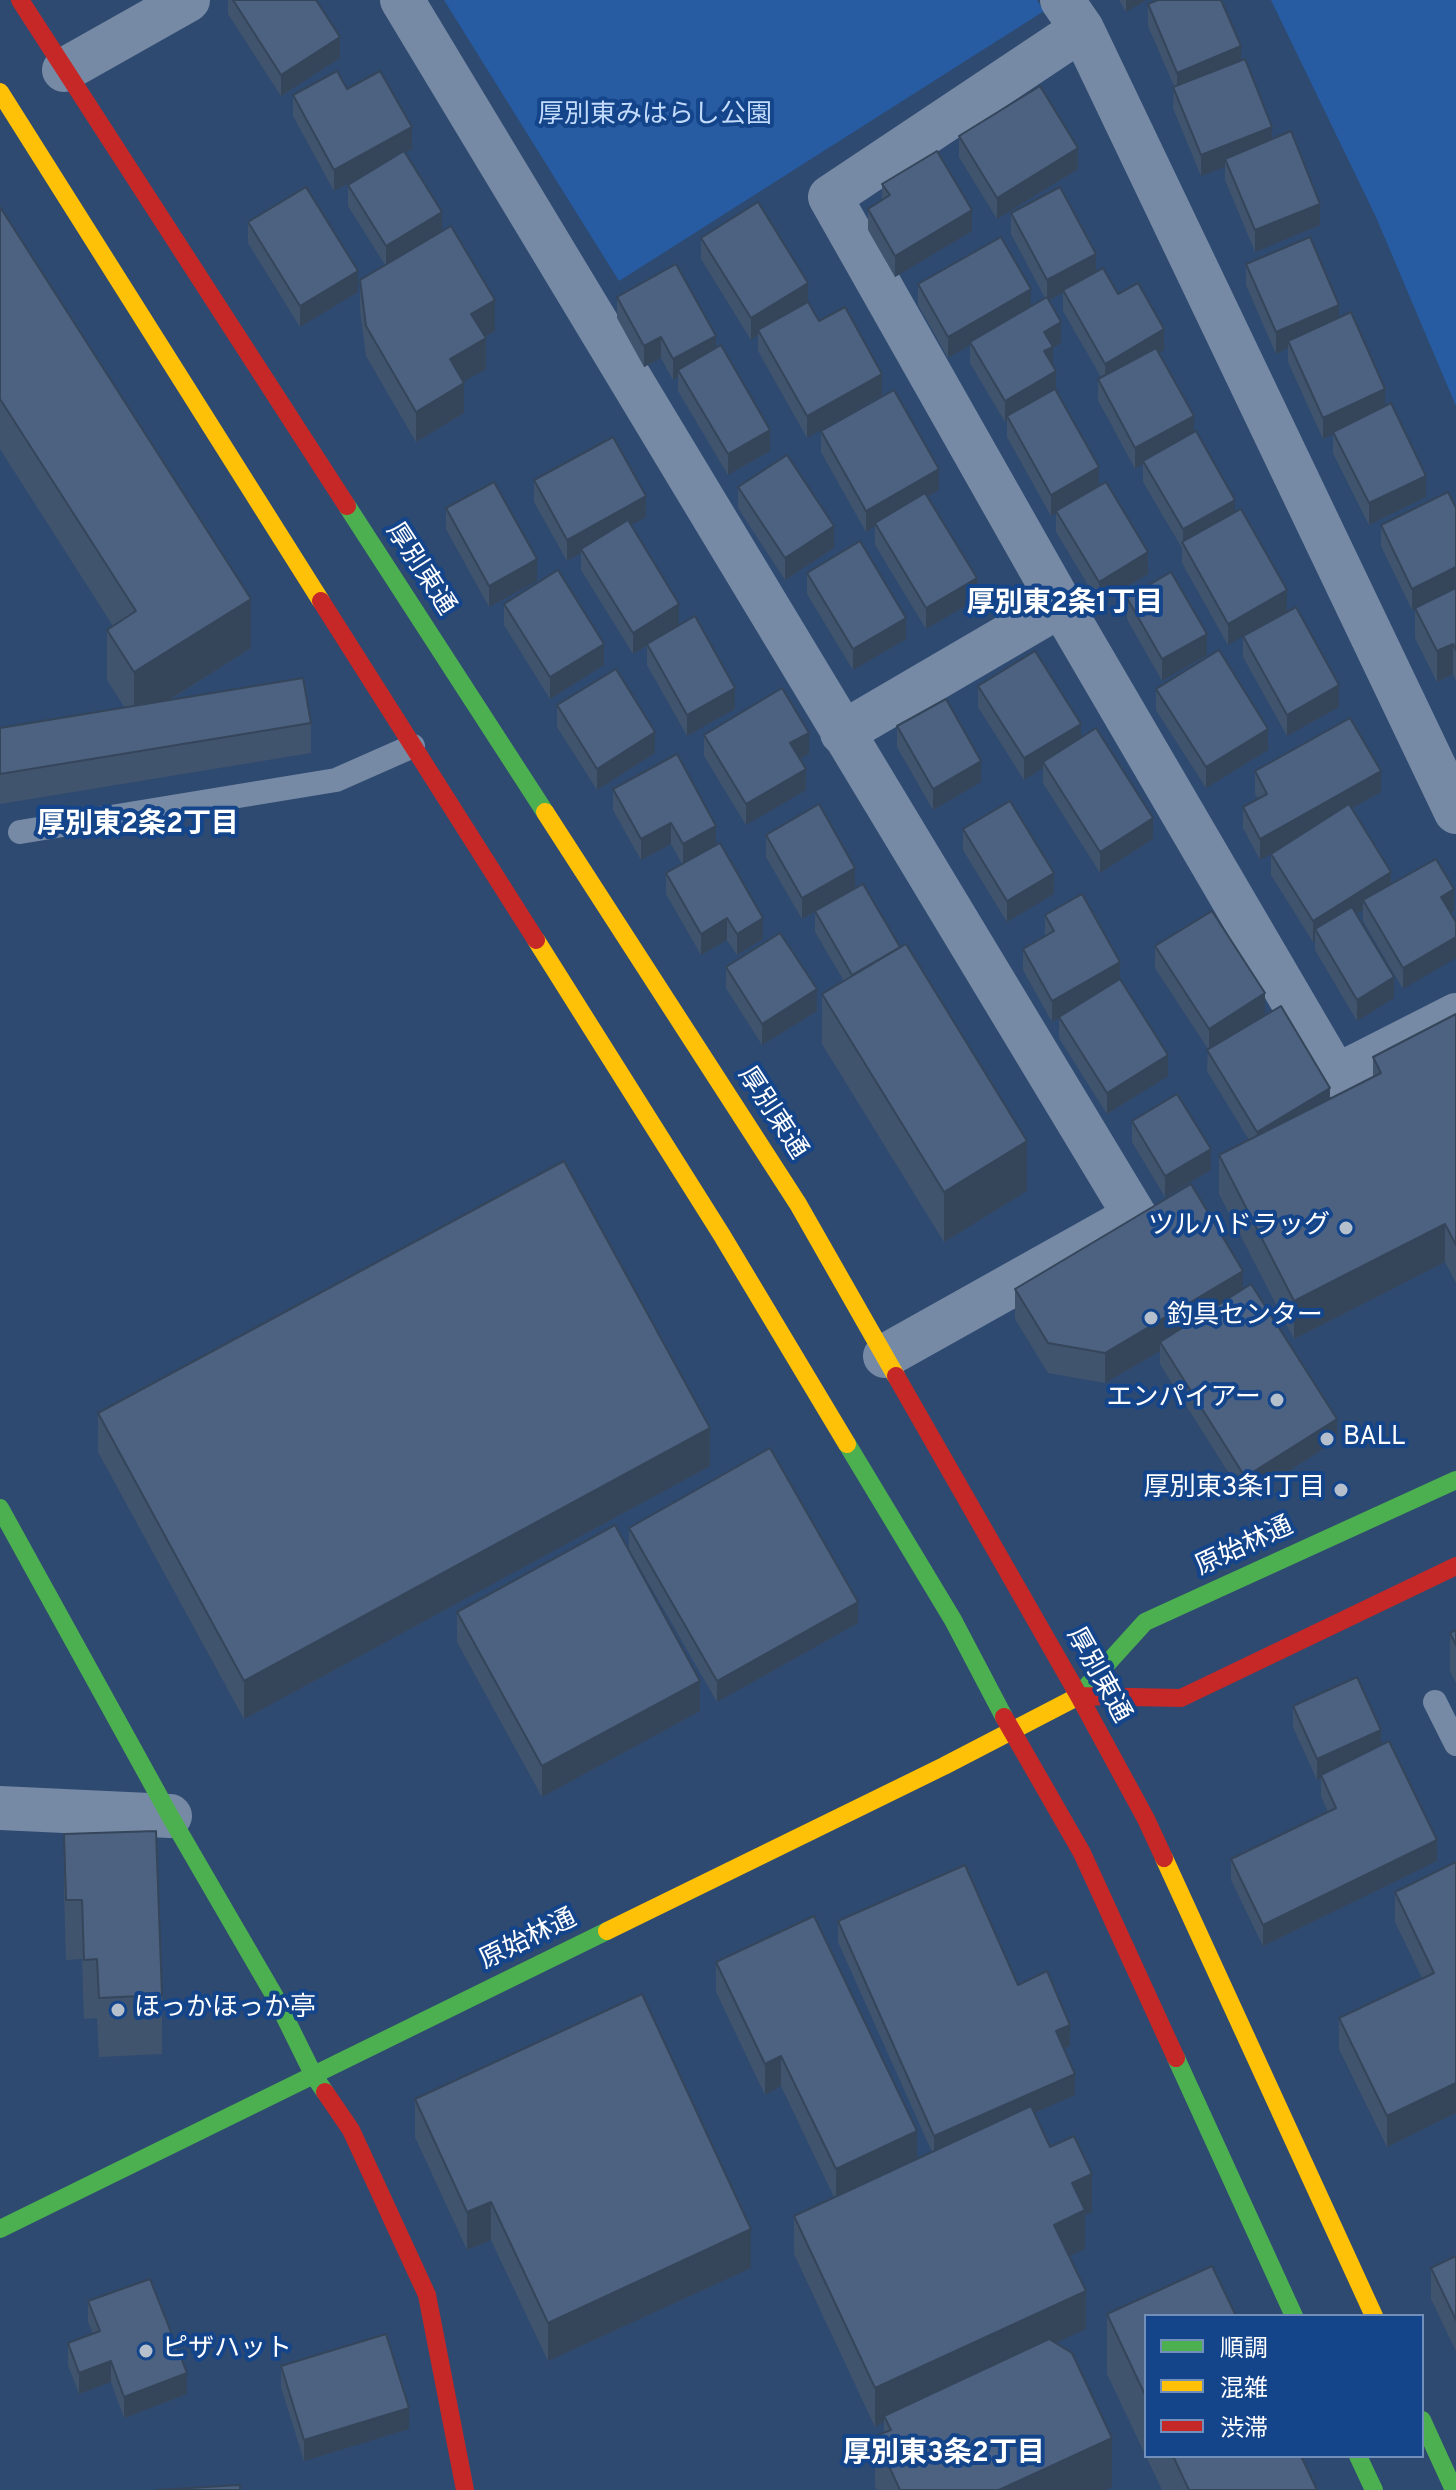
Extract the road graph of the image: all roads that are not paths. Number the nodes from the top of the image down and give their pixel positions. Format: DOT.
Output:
graph roads {
  1 [pos="20,0"];
  2 [pos="188,0"];
  3 [pos="402,0"];
  4 [pos="1072,14"];
  5 [pos="64,70"];
  6 [pos="0,92"];
  7 [pos="1061,605"];
  8 [pos="842,733"];
  9 [pos="413,746"];
  10 [pos="1456,812"];
  11 [pos="20,832"];
  12 [pos="1456,1015"];
  13 [pos="885,1356"];
  14 [pos="1456,1480"];
  15 [pos="0,1508"];
  16 [pos="1456,1566"];
  17 [pos="1079,1696"];
  18 [pos="1435,1702"];
  19 [pos="1011,1730"];
  20 [pos="1456,1744"];
  21 [pos="0,1808"];
  22 [pos="170,1816"];
  23 [pos="314,2076"];
  24 [pos="0,2229"];
  25 [pos="1293,2314"];
  26 [pos="1373,2314"];
  27 [pos="1424,2424"];
  28 [pos="1359,2458"];
  29 [pos="465,2490"];
  30 [pos="1374,2490"];
  31 [pos="1454,2490"];
  1 -- 5 [label="street, 厚別東通"];
  2 -- 5 [label="street"];
  3 -- 8 [label="street"];
  4 -- 7 [label="street"];
  4 -- 10 [label="street"];
  5 -- 13 [label="street, 厚別東通"];
  6 -- 9 [label="street"];
  7 -- 8 [label="street"];
  7 -- 12 [label="street"];
  8 -- 13 [label="street"];
  9 -- 11 [label="lane"];
  9 -- 19 [label="street"];
  13 -- 17 [label="street, 厚別東通"];
  14 -- 17 [label="street, 原始林通"];
  15 -- 22 [label="street"];
  16 -- 17 [label="street, 原始林通"];
  17 -- 19 [label="street, 原始林通"];
  17 -- 26 [label="street, 厚別東通"];
  18 -- 20 [label="lane"];
  19 -- 23 [label="street, 原始林通"];
  19 -- 25 [label="street"];
  21 -- 22 [label="street"];
  22 -- 23 [label="street"];
  23 -- 24 [label="street, 原始林通"];
  23 -- 29 [label="street"];
  27 -- 31 [label="street"];
  28 -- 30 [label="street"];
}
